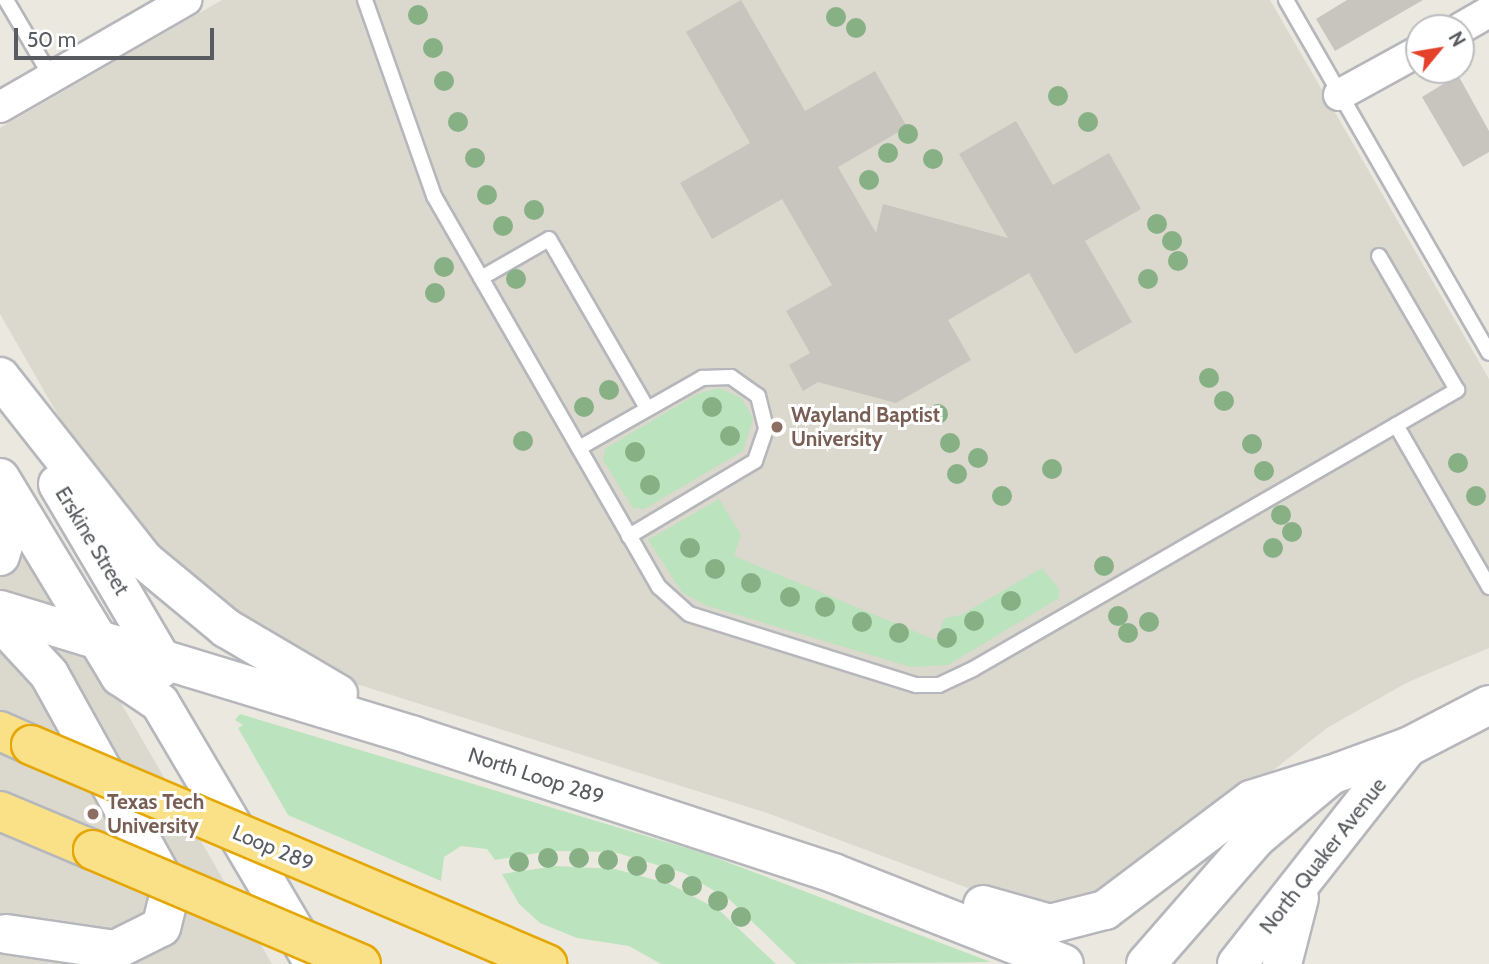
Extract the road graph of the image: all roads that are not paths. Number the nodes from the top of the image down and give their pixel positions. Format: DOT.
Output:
graph roads {
  1 [pos="6,0"];
  2 [pos="186,0"];
  3 [pos="365,0"];
  4 [pos="1286,0"];
  5 [pos="1405,59"];
  6 [pos="52,78"];
  7 [pos="1339,95"];
  8 [pos="0,107"];
  9 [pos="1379,256"];
  10 [pos="481,278"];
  11 [pos="1489,354"];
  12 [pos="0,377"];
  13 [pos="0,386"];
  14 [pos="647,408"];
  15 [pos="1396,425"];
  16 [pos="579,448"];
  17 [pos="0,478"];
  18 [pos="0,486"];
  19 [pos="629,536"];
  20 [pos="0,556"];
  21 [pos="1489,587"];
  22 [pos="0,610"];
  23 [pos="0,621"];
  24 [pos="99,640"];
  25 [pos="160,657"];
  26 [pos="160,703"];
  27 [pos="1489,705"];
  28 [pos="414,736"];
  29 [pos="16,738"];
  30 [pos="1408,747"];
  31 [pos="1331,775"];
  32 [pos="0,811"];
  33 [pos="833,873"];
  34 [pos="1304,881"];
  35 [pos="3,932"];
  36 [pos="74,964"];
  37 [pos="314,964"];
  38 [pos="361,964"];
  39 [pos="547,964"];
  40 [pos="1064,964"];
  41 [pos="1146,964"];
  42 [pos="1237,964"];
  43 [pos="1282,964"];
  1 -- 6 [label="lane"];
  2 -- 6 [label="street"];
  3 -- 10 [label="lane"];
  4 -- 7 [label="lane"];
  5 -- 7 [label="street"];
  6 -- 8 [label="street"];
  7 -- 11 [label="lane"];
  9 -- 15 [label="lane"];
  10 -- 14 [label="lane"];
  10 -- 16 [label="lane"];
  12 -- 28 [label="main road"];
  13 -- 25 [label="main road, Erskine Street"];
  14 -- 16 [label="lane"];
  14 -- 19 [label="lane"];
  15 -- 19 [label="lane"];
  15 -- 21 [label="lane"];
  16 -- 19 [label="lane"];
  17 -- 24 [label="main road"];
  18 -- 20 [label="main road"];
  22 -- 24 [label="main road, North Loop 289"];
  23 -- 35 [label="main road"];
  24 -- 25 [label="main road, North Loop 289"];
  24 -- 26 [label="main road"];
  25 -- 26 [label="main road"];
  25 -- 28 [label="main road, North Loop 289"];
  26 -- 37 [label="main road"];
  27 -- 30 [label="main road, North Quaker Avenue"];
  28 -- 33 [label="main road, North Loop 289"];
  29 -- 39 [label="highway, Loop 289, bridge"];
  30 -- 31 [label="main road, North Quaker Avenue"];
  30 -- 34 [label="main road, North Quaker Avenue"];
  31 -- 33 [label="main road"];
  31 -- 41 [label="main road, North Quaker Avenue"];
  32 -- 38 [label="highway, bridge"];
  33 -- 40 [label="main road, North Loop 289"];
  34 -- 42 [label="main road, North Quaker Avenue"];
  34 -- 43 [label="main road"];
  35 -- 36 [label="main road"];
}
